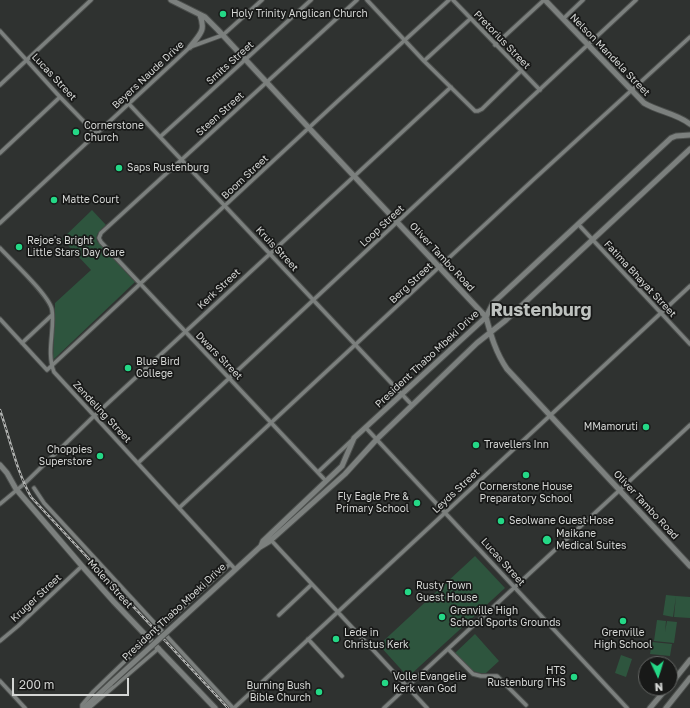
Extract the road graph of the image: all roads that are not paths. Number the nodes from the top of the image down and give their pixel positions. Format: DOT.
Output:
graph roads {
  1 [pos="91,0"];
  2 [pos="171,0"];
  3 [pos="262,0"];
  4 [pos="311,0"];
  5 [pos="357,0"];
  6 [pos="367,0"];
  7 [pos="449,0"];
  8 [pos="453,0"];
  9 [pos="544,0"];
  10 [pos="582,0"];
  11 [pos="636,0"];
  12 [pos="200,15"];
  13 [pos="470,19"];
  14 [pos="563,19"];
  15 [pos="0,31"];
  16 [pos="223,35"];
  17 [pos="690,36"];
  18 [pos="405,41"];
  19 [pos="496,45"];
  20 [pos="588,45"];
  21 [pos="190,47"];
  22 [pos="26,60"];
  23 [pos="245,60"];
  24 [pos="424,61"];
  25 [pos="521,71"];
  26 [pos="266,83"];
  27 [pos="0,85"];
  28 [pos="451,87"];
  29 [pos="540,90"];
  30 [pos="631,90"];
  31 [pos="60,97"];
  32 [pos="129,104"];
  33 [pos="690,124"];
  34 [pos="309,128"];
  35 [pos="96,134"];
  36 [pos="690,135"];
  37 [pos="160,137"];
  38 [pos="690,149"];
  39 [pos="0,153"];
  40 [pos="182,160"];
  41 [pos="355,176"];
  42 [pos="226,206"];
  43 [pos="0,223"];
  44 [pos="398,223"];
  45 [pos="578,224"];
  46 [pos="592,240"];
  47 [pos="101,242"];
  48 [pos="0,248"];
  49 [pos="269,253"];
  50 [pos="439,267"];
  51 [pos="140,284"];
  52 [pos="690,286"];
  53 [pos="314,300"];
  54 [pos="661,313"];
  55 [pos="52,314"];
  56 [pos="486,317"];
  57 [pos="0,319"];
  58 [pos="185,331"];
  59 [pos="489,332"];
  60 [pos="22,343"];
  61 [pos="690,344"];
  62 [pos="356,345"];
  63 [pos="52,366"];
  64 [pos="229,378"];
  65 [pos="403,394"];
  66 [pos="412,405"];
  67 [pos="550,415"];
  68 [pos="94,416"];
  69 [pos="272,422"];
  70 [pos="690,425"];
  71 [pos="366,428"];
  72 [pos="354,438"];
  73 [pos="377,439"];
  74 [pos="138,463"];
  75 [pos="0,465"];
  76 [pos="318,472"];
  77 [pos="326,481"];
  78 [pos="34,488"];
  79 [pos="16,489"];
  80 [pos="621,490"];
  81 [pos="0,504"];
  82 [pos="179,508"];
  83 [pos="446,512"];
  84 [pos="270,535"];
  85 [pos="270,541"];
  86 [pos="260,547"];
  87 [pos="230,564"];
  88 [pos="82,566"];
  89 [pos="690,566"];
  90 [pos="235,569"];
  91 [pos="311,585"];
  92 [pos="515,588"];
  93 [pos="337,612"];
  94 [pos="279,615"];
  95 [pos="165,624"];
  96 [pos="308,639"];
  97 [pos="147,640"];
  98 [pos="0,641"];
  99 [pos="159,648"];
  100 [pos="448,649"];
  101 [pos="690,660"];
  102 [pos="678,675"];
  103 [pos="342,676"];
  104 [pos="690,678"];
  105 [pos="0,681"];
  106 [pos="407,686"];
  107 [pos="660,696"];
  108 [pos="526,706"];
  109 [pos="25,708"];
  110 [pos="83,708"];
  111 [pos="89,708"];
  112 [pos="215,708"];
  113 [pos="233,708"];
  114 [pos="384,708"];
  115 [pos="427,708"];
  116 [pos="627,708"];
  117 [pos="650,708"];
  118 [pos="666,708"];
  1 -- 22 [label="street"];
  2 -- 12 [label="street, Oliver Tambo Road"];
  3 -- 16 [label="street, Beyers Naude Drive"];
  4 -- 23 [label="street, Smits Street"];
  5 -- 26 [label="street, Steen Street"];
  6 -- 18 [label="street"];
  7 -- 18 [label="street, Boom Street"];
  8 -- 13 [label="street, Pretorius Street"];
  9 -- 14 [label="street, Nelson Mandela Street"];
  9 -- 19 [label="street"];
  10 -- 14 [label="street"];
  11 -- 20 [label="street, Loop Street"];
  12 -- 16 [label="street, Oliver Tambo Road"];
  12 -- 21 [label="street"];
  13 -- 19 [label="street, Pretorius Street"];
  13 -- 24 [label="street"];
  14 -- 20 [label="street, Nelson Mandela Street"];
  15 -- 22 [label="street, Lucas Street"];
  16 -- 21 [label="street, Beyers Naude Drive"];
  16 -- 23 [label="street, Oliver Tambo Road"];
  17 -- 30 [label="street, Berg Street"];
  18 -- 24 [label="street"];
  18 -- 34 [label="street, Boom Street"];
  19 -- 25 [label="street, Pretorius Street"];
  20 -- 29 [label="street, Loop Street"];
  20 -- 30 [label="street, Nelson Mandela Street"];
  21 -- 32 [label="street, Beyers Naude Drive"];
  22 -- 27 [label="street"];
  22 -- 31 [label="street, Lucas Street"];
  23 -- 26 [label="street, Oliver Tambo Road"];
  23 -- 37 [label="street, Smits Street"];
  24 -- 28 [label="street"];
  25 -- 28 [label="street"];
  25 -- 29 [label="street, Pretorius Street"];
  26 -- 34 [label="street, Oliver Tambo Road"];
  26 -- 40 [label="street, Steen Street"];
  28 -- 41 [label="street, Kerk Street"];
  29 -- 44 [label="street, Loop Street"];
  30 -- 33 [label="street, Nelson Mandela Street"];
  30 -- 50 [label="street, Berg Street"];
  31 -- 35 [label="street, Lucas Street"];
  31 -- 39 [label="street"];
  32 -- 35 [label="street, Beyers Naude Drive"];
  32 -- 37 [label="street, Kruis Street"];
  34 -- 41 [label="street, Oliver Tambo Road"];
  34 -- 42 [label="street, Boom Street"];
  35 -- 43 [label="street, Beyers Naude Drive"];
  36 -- 45 [label="street, President Thabo Mbeki Drive"];
  37 -- 40 [label="street, Kruis Street"];
  38 -- 46 [label="street, President Thabo Mbeki Drive"];
  40 -- 42 [label="street, Kruis Street"];
  40 -- 47 [label="street, Steen Street"];
  41 -- 44 [label="street, Oliver Tambo Road"];
  41 -- 49 [label="street, Kerk Street"];
  42 -- 49 [label="street, Kruis Street"];
  42 -- 51 [label="street, Boom Street"];
  44 -- 50 [label="street, Oliver Tambo Road"];
  44 -- 53 [label="street, Loop Street"];
  45 -- 46 [label="street, Fatima Bhayat Street"];
  45 -- 56 [label="street, President Thabo Mbeki Drive"];
  46 -- 54 [label="street, Fatima Bhayat Street"];
  46 -- 59 [label="street, President Thabo Mbeki Drive"];
  47 -- 51 [label="street, Dwars Street"];
  48 -- 55 [label="street"];
  49 -- 53 [label="street, Kruis Street"];
  49 -- 58 [label="street, Kerk Street"];
  50 -- 56 [label="street, Oliver Tambo Road"];
  50 -- 62 [label="street, Berg Street"];
  51 -- 58 [label="street, Dwars Street"];
  51 -- 63 [label="street, Boom Street"];
  52 -- 54 [label="street, Leyds Street"];
  53 -- 62 [label="street, Kruis Street"];
  53 -- 64 [label="street, Loop Street"];
  54 -- 61 [label="street, Fatima Bhayat Street"];
  54 -- 67 [label="street, Leyds Street"];
  55 -- 60 [label="street"];
  55 -- 63 [label="street"];
  56 -- 59 [label="street, Oliver Tambo Road"];
  56 -- 65 [label="street, President Thabo Mbeki Drive"];
  57 -- 60 [label="street"];
  58 -- 64 [label="street, Dwars Street"];
  58 -- 68 [label="street, Kerk Street"];
  59 -- 66 [label="street, President Thabo Mbeki Drive"];
  59 -- 67 [label="street, Oliver Tambo Road"];
  60 -- 63 [label="street"];
  62 -- 65 [label="street, Kruis Street"];
  62 -- 69 [label="street, Berg Street"];
  63 -- 68 [label="street, Zendeling Street"];
  64 -- 69 [label="street, Dwars Street"];
  64 -- 74 [label="street, Loop Street"];
  65 -- 66 [label="street, Kruis Street"];
  65 -- 71 [label="street, President Thabo Mbeki Drive"];
  66 -- 73 [label="street, President Thabo Mbeki Drive"];
  67 -- 80 [label="street, Oliver Tambo Road"];
  67 -- 83 [label="street, Leyds Street"];
  68 -- 74 [label="street, Zendeling Street"];
  68 -- 79 [label="street, Kerk Street"];
  69 -- 76 [label="street, Dwars Street"];
  69 -- 82 [label="street, Berg Street"];
  70 -- 80 [label="street"];
  71 -- 72 [label="street, President Thabo Mbeki Drive"];
  71 -- 73 [label="street, Lucas Street"];
  72 -- 76 [label="street"];
  72 -- 77 [label="street, President Thabo Mbeki Drive"];
  73 -- 83 [label="street, Lucas Street"];
  73 -- 85 [label="street, President Thabo Mbeki Drive"];
  74 -- 82 [label="street, Zendeling Street"];
  75 -- 79 [label="street, Molen Street"];
  76 -- 77 [label="street, Dwars Street"];
  77 -- 84 [label="street, President Thabo Mbeki Drive"];
  78 -- 113 [label="street, Molen Street"];
  79 -- 81 [label="street, Kerk Street"];
  79 -- 88 [label="street, Molen Street"];
  80 -- 89 [label="street, Oliver Tambo Road"];
  80 -- 92 [label="street"];
  82 -- 87 [label="street, Zendeling Street"];
  83 -- 92 [label="street, Lucas Street"];
  83 -- 93 [label="street, Leyds Street"];
  84 -- 85 [label="street"];
  84 -- 86 [label="street, President Thabo Mbeki Drive"];
  85 -- 86 [label="street, President Thabo Mbeki Drive"];
  85 -- 91 [label="street"];
  86 -- 90 [label="street, President Thabo Mbeki Drive"];
  87 -- 90 [label="street, Zendeling Street"];
  87 -- 95 [label="street"];
  88 -- 98 [label="street, Kruger Street"];
  88 -- 99 [label="street, Molen Street"];
  90 -- 110 [label="street, President Thabo Mbeki Drive, bridge"];
  91 -- 93 [label="street"];
  91 -- 94 [label="street"];
  92 -- 100 [label="street"];
  92 -- 116 [label="street, Lucas Street"];
  93 -- 96 [label="street, Leyds Street"];
  93 -- 106 [label="street"];
  96 -- 103 [label="street"];
  96 -- 113 [label="street, Leyds Street"];
  97 -- 110 [label="street"];
  99 -- 111 [label="street"];
  99 -- 112 [label="street, Molen Street"];
  100 -- 106 [label="street"];
  100 -- 108 [label="street"];
  101 -- 102 [label="street"];
  104 -- 118 [label="street"];
  105 -- 109 [label="street"];
  106 -- 114 [label="street"];
  106 -- 115 [label="street"];
  107 -- 117 [label="street"];
}
